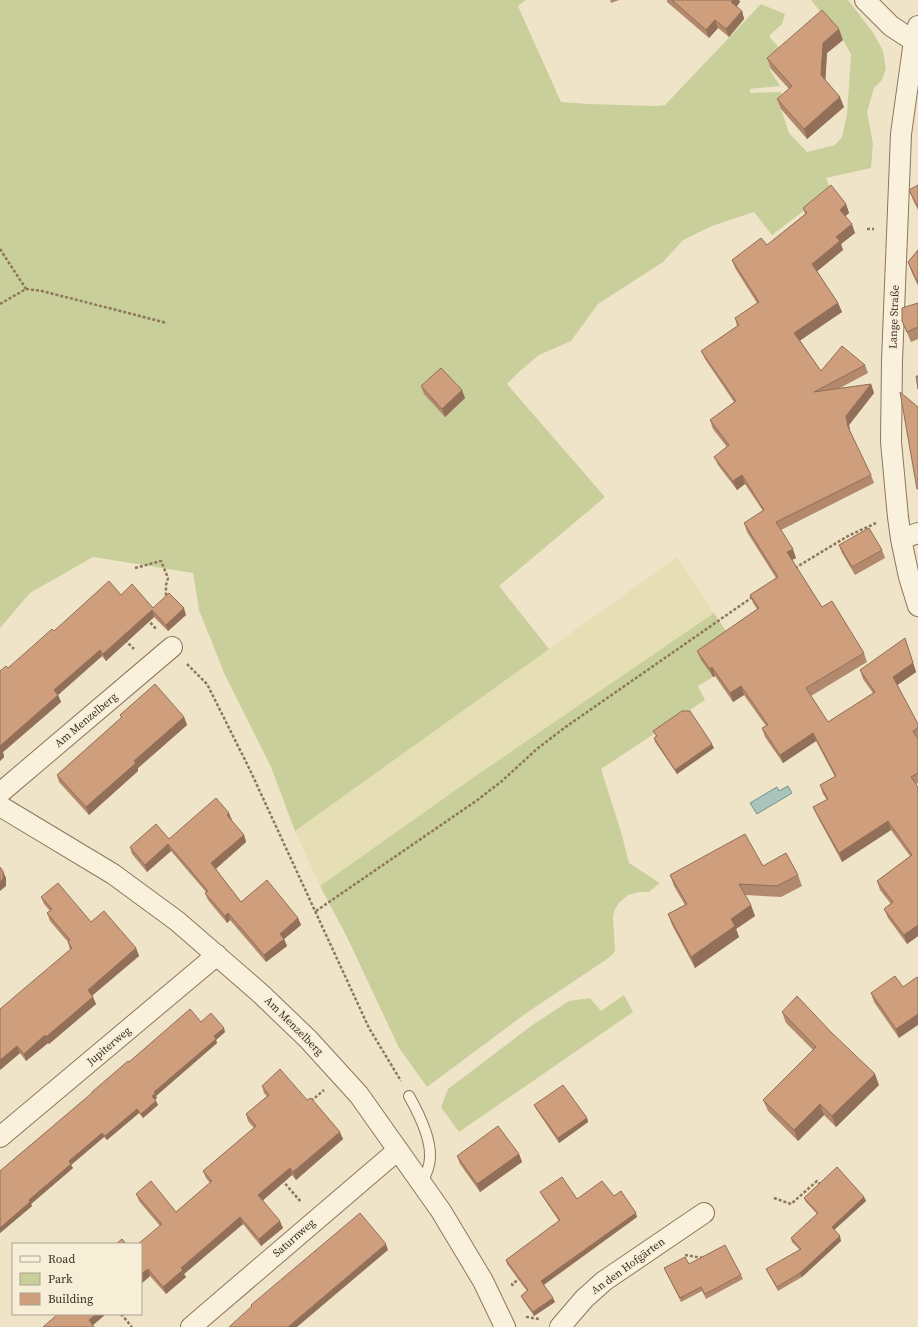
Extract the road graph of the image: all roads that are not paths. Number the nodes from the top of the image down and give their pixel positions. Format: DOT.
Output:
graph roads {
  1 [pos="865,0"];
  2 [pos="916,34"];
  3 [pos="909,536"];
  4 [pos="918,606"];
  5 [pos="172,647"];
  6 [pos="0,793"];
  7 [pos="0,806"];
  8 [pos="217,955"];
  9 [pos="409,1096"];
  10 [pos="0,1137"];
  11 [pos="398,1150"];
  12 [pos="422,1183"];
  13 [pos="704,1213"];
  14 [pos="561,1325"];
  15 [pos="190,1327"];
  16 [pos="505,1327"];
  1 -- 2 [label="street"];
  2 -- 3 [label="street, Lange Straße"];
  3 -- 4 [label="street, Lange Straße"];
  5 -- 6 [label="street, Am Menzelberg"];
  7 -- 8 [label="street, Am Menzelberg"];
  8 -- 10 [label="street, Jupiterweg"];
  8 -- 11 [label="street, Am Menzelberg"];
  9 -- 12 [label="lane"];
  11 -- 12 [label="street, Am Menzelberg"];
  11 -- 15 [label="street, Saturnweg"];
  12 -- 16 [label="street, Am Menzelberg"];
  13 -- 14 [label="street, An den Hofgärten"];
}
